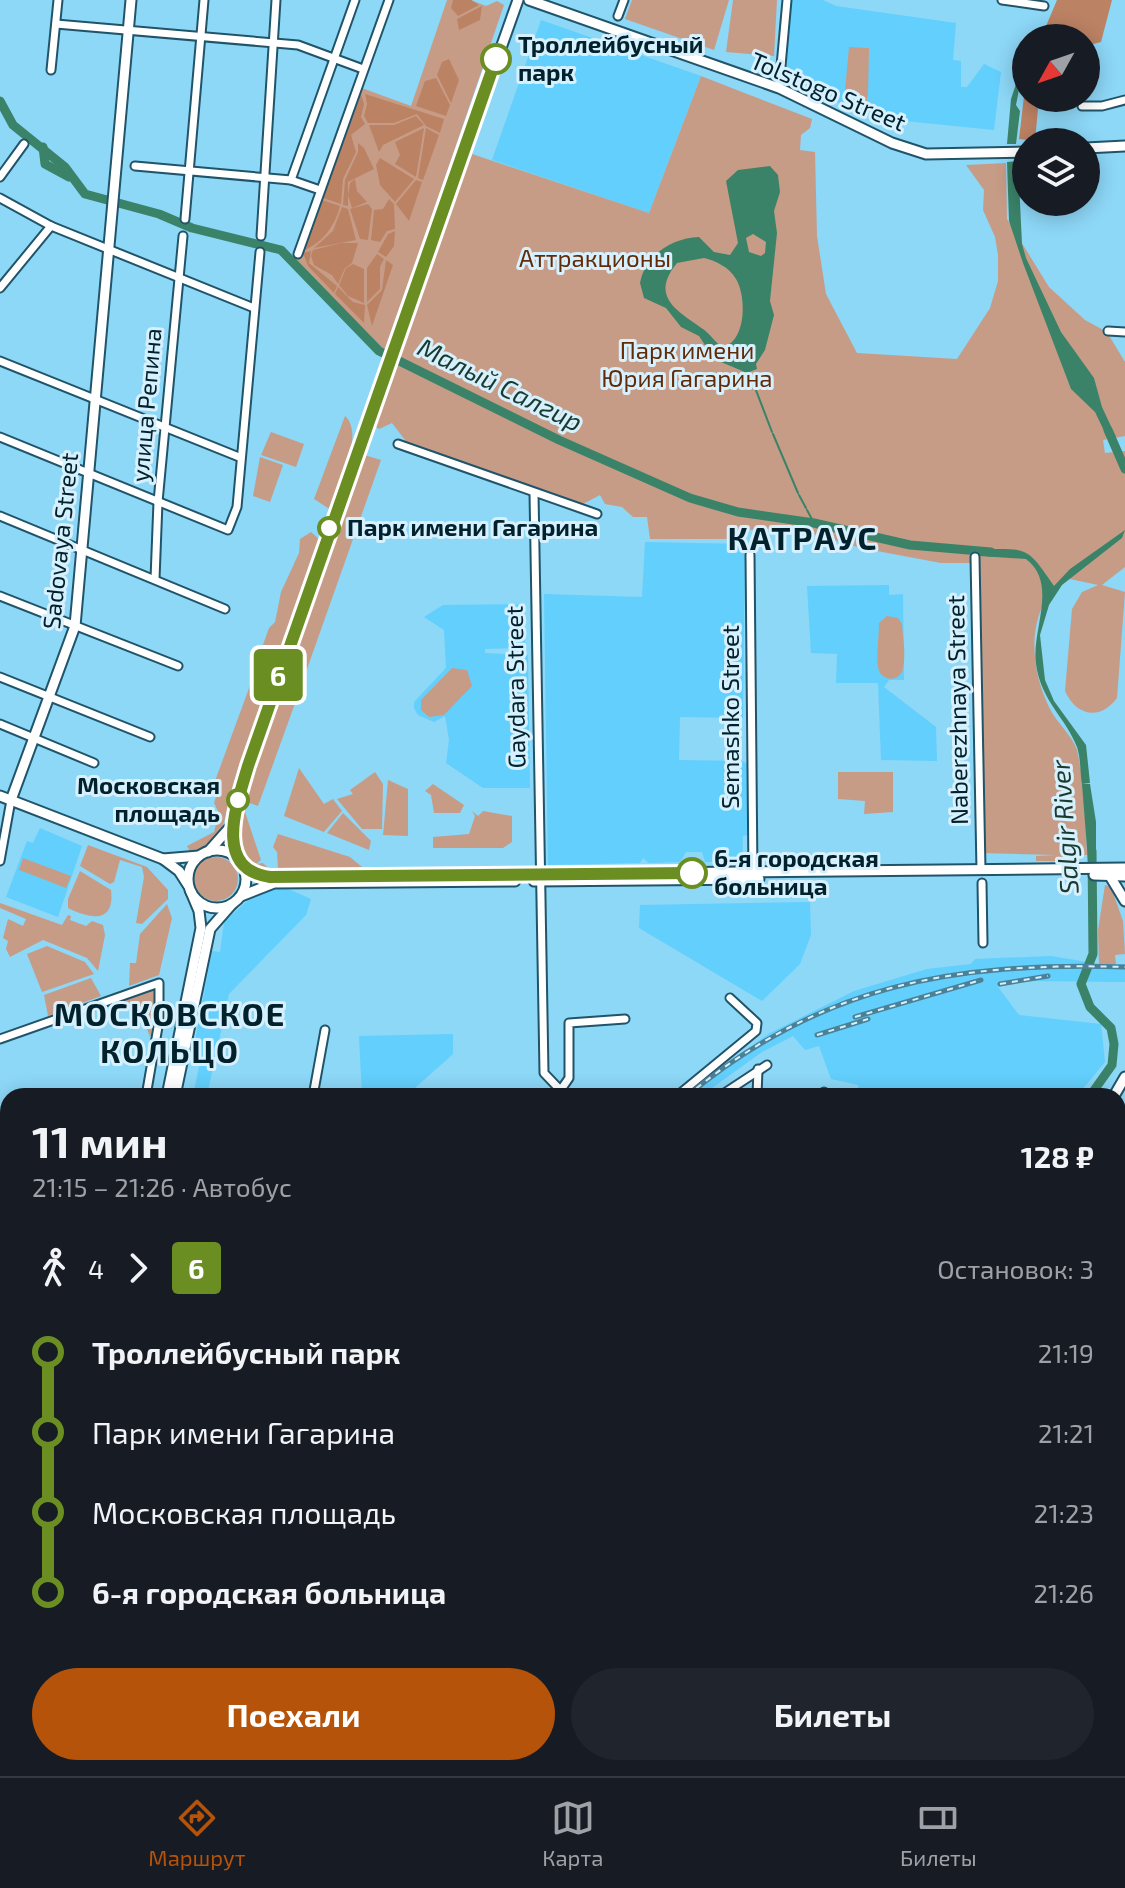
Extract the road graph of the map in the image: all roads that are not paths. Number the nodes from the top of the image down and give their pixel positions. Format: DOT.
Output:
graph roads {
  1 [pos="58,0"];
  2 [pos="131,0"];
  3 [pos="204,0"];
  4 [pos="276,0"];
  5 [pos="355,0"];
  6 [pos="389,0"];
  7 [pos="518,0"];
  8 [pos="529,0"];
  9 [pos="624,0"];
  10 [pos="787,0"];
  11 [pos="1002,0"];
  12 [pos="1044,6"];
  13 [pos="618,16"];
  14 [pos="56,24"];
  15 [pos="129,31"];
  16 [pos="201,39"];
  17 [pos="272,44"];
  18 [pos="334,58"];
  19 [pos="363,69"];
  20 [pos="51,70"];
  21 [pos="779,88"];
  22 [pos="1125,100"];
  23 [pos="1100,106"];
  24 [pos="24,144"];
  25 [pos="1125,146"];
  26 [pos="1100,147"];
  27 [pos="1012,153"];
  28 [pos="135,166"];
  29 [pos="189,172"];
  30 [pos="0,177"];
  31 [pos="263,178"];
  32 [pos="291,180"];
  33 [pos="320,190"];
  34 [pos="0,198"];
  35 [pos="185,219"];
  36 [pos="51,226"];
  37 [pos="183,236"];
  38 [pos="261,236"];
  39 [pos="109,250"];
  40 [pos="260,252"];
  41 [pos="298,254"];
  42 [pos="179,280"];
  43 [pos="0,288"];
  44 [pos="254,308"];
  45 [pos="1108,331"];
  46 [pos="1125,332"];
  47 [pos="0,361"];
  48 [pos="96,399"];
  49 [pos="165,427"];
  50 [pos="0,437"];
  51 [pos="398,444"];
  52 [pos="239,457"];
  53 [pos="89,474"];
  54 [pos="534,493"];
  55 [pos="158,502"];
  56 [pos="597,514"];
  57 [pos="0,516"];
  58 [pos="82,550"];
  59 [pos="750,555"];
  60 [pos="975,557"];
  61 [pos="155,579"];
  62 [pos="0,596"];
  63 [pos="225,609"];
  64 [pos="75,626"];
  65 [pos="178,666"];
  66 [pos="0,677"];
  67 [pos="48,697"];
  68 [pos="0,724"];
  69 [pos="34,735"];
  70 [pos="150,737"];
  71 [pos="94,763"];
  72 [pos="0,796"];
  73 [pos="11,800"];
  74 [pos="232,825"];
  75 [pos="204,854"];
  76 [pos="163,859"];
  77 [pos="0,861"];
  78 [pos="239,863"];
  79 [pos="981,866"];
  80 [pos="1125,868"];
  81 [pos="1082,872"];
  82 [pos="1105,873"];
  83 [pos="753,876"];
  84 [pos="1125,876"];
  85 [pos="539,878"];
  86 [pos="982,883"];
  87 [pos="190,889"];
  88 [pos="241,896"];
  89 [pos="1125,901"];
  90 [pos="232,904"];
  91 [pos="992,943"];
  92 [pos="730,998"];
  93 [pos="625,1019"];
  94 [pos="325,1030"];
  95 [pos="0,1039"];
  96 [pos="767,1065"];
  97 [pos="758,1069"];
  98 [pos="147,1088"];
  99 [pos="169,1088"];
  100 [pos="177,1088"];
  101 [pos="314,1088"];
  102 [pos="558,1088"];
  103 [pos="565,1088"];
  104 [pos="687,1088"];
  105 [pos="731,1088"];
  106 [pos="757,1088"];
  1 -- 14 [label="street"];
  2 -- 15 [label="main road"];
  3 -- 16 [label="street"];
  4 -- 17 [label="street"];
  5 -- 18 [label="street"];
  6 -- 19 [label="street"];
  7 -- 74 [label="main road"];
  8 -- 21 [label="main road, Tolstogo Street"];
  9 -- 13 [label="street"];
  10 -- 21 [label="street"];
  11 -- 12 [label="street"];
  14 -- 15 [label="street"];
  14 -- 20 [label="street"];
  15 -- 16 [label="street"];
  15 -- 39 [label="main road, Sadovaya Street"];
  16 -- 17 [label="street"];
  16 -- 29 [label="street"];
  17 -- 18 [label="street"];
  17 -- 31 [label="street"];
  18 -- 19 [label="street"];
  18 -- 32 [label="street"];
  19 -- 33 [label="street"];
  21 -- 27 [label="main road, Tolstogo Street"];
  22 -- 23 [label="street"];
  24 -- 30 [label="street"];
  25 -- 26 [label="main road"];
  28 -- 29 [label="street"];
  29 -- 31 [label="street"];
  29 -- 35 [label="street"];
  31 -- 32 [label="street"];
  31 -- 38 [label="street"];
  32 -- 33 [label="street"];
  33 -- 41 [label="street"];
  34 -- 36 [label="street"];
  36 -- 39 [label="street"];
  36 -- 43 [label="street"];
  37 -- 42 [label="street, улица Репина"];
  39 -- 42 [label="street"];
  39 -- 48 [label="main road, Sadovaya Street"];
  40 -- 44 [label="street"];
  42 -- 44 [label="street"];
  42 -- 49 [label="street, улица Репина"];
  44 -- 52 [label="street"];
  45 -- 46 [label="street"];
  47 -- 48 [label="street"];
  48 -- 49 [label="street"];
  48 -- 53 [label="main road, Sadovaya Street"];
  49 -- 52 [label="street"];
  49 -- 55 [label="street, улица Репина"];
  50 -- 53 [label="street"];
  51 -- 54 [label="street"];
  52 -- 55 [label="street"];
  53 -- 55 [label="street"];
  53 -- 58 [label="main road, Sadovaya Street"];
  54 -- 56 [label="street"];
  54 -- 85 [label="street, Gaydara Street"];
  55 -- 61 [label="street, улица Репина"];
  57 -- 58 [label="street"];
  58 -- 61 [label="street"];
  58 -- 64 [label="main road, Sadovaya Street"];
  59 -- 83 [label="street, Semashko Street"];
  60 -- 79 [label="street, Naberezhnaya Street"];
  61 -- 63 [label="street"];
  62 -- 64 [label="street"];
  64 -- 65 [label="street"];
  64 -- 67 [label="main road, Sadovaya Street"];
  66 -- 67 [label="street"];
  67 -- 69 [label="main road, Sadovaya Street"];
  67 -- 70 [label="street"];
  68 -- 69 [label="street"];
  69 -- 71 [label="street"];
  69 -- 73 [label="main road, Sadovaya Street"];
  72 -- 73 [label="main road"];
  73 -- 76 [label="main road"];
  73 -- 77 [label="street, Sadovaya Street"];
  74 -- 75 [label="main road"];
  74 -- 78 [label="main road"];
  75 -- 76 [label="main road"];
  75 -- 78 [label="main road"];
  75 -- 87 [label="main road"];
  76 -- 87 [label="main road"];
  78 -- 85 [label="main road"];
  78 -- 88 [label="main road"];
  79 -- 81 [label="main road"];
  79 -- 83 [label="main road"];
  80 -- 82 [label="main road"];
  81 -- 82 [label="main road"];
  81 -- 83 [label="main road"];
  82 -- 84 [label="main road"];
  82 -- 89 [label="main road"];
  83 -- 85 [label="main road"];
  85 -- 88 [label="main road"];
  85 -- 102 [label="street, Gaydara Street"];
  86 -- 91 [label="street"];
  87 -- 90 [label="main road"];
  87 -- 99 [label="main road"];
  88 -- 90 [label="main road"];
  90 -- 100 [label="main road"];
  92 -- 104 [label="street"];
  93 -- 103 [label="street"];
  94 -- 101 [label="street"];
  95 -- 98 [label="street"];
  96 -- 97 [label="street"];
  97 -- 105 [label="street"];
  97 -- 106 [label="street"];
}
